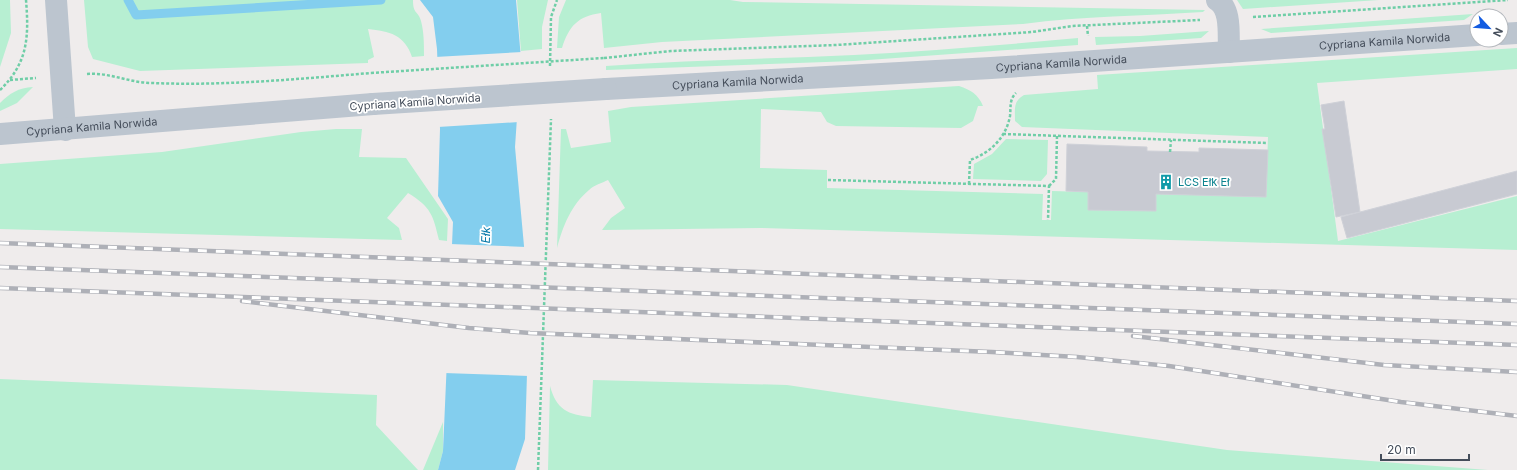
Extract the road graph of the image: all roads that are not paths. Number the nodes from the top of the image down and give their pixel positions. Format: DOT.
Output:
graph roads {
  1 [pos="56,0"];
  2 [pos="1222,9"];
  3 [pos="1469,36"];
  4 [pos="1230,52"];
  5 [pos="65,130"];
  6 [pos="0,134"];
  1 -- 5 [label="street"];
  2 -- 4 [label="street"];
  3 -- 4 [label="street, Cypriana Kamila Norwida"];
  4 -- 5 [label="street, Cypriana Kamila Norwida, bridge"];
  5 -- 6 [label="street, Cypriana Kamila Norwida"];
}
